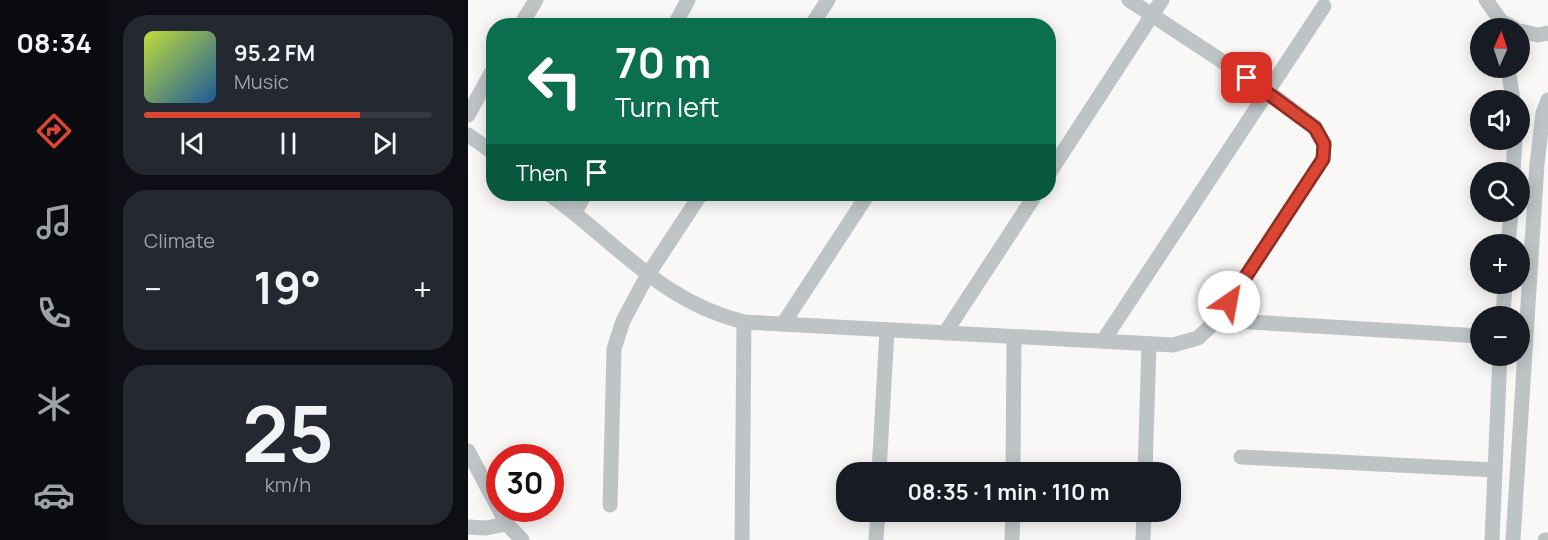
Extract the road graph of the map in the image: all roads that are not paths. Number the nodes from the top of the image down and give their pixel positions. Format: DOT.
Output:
graph roads {
  1 [pos="536,0"];
  2 [pos="688,0"];
  3 [pos="828,0"];
  4 [pos="1129,0"];
  5 [pos="1162,0"];
  6 [pos="1486,2"];
  7 [pos="1324,6"];
  8 [pos="1152,15"];
  9 [pos="525,18"];
  10 [pos="679,18"];
  11 [pos="816,18"];
  12 [pos="1492,18"];
  13 [pos="1499,18"];
  14 [pos="1530,33"];
  15 [pos="1548,33"];
  16 [pos="486,82"];
  17 [pos="1266,90"];
  18 [pos="1548,100"];
  19 [pos="468,115"];
  20 [pos="468,135"];
  21 [pos="486,147"];
  22 [pos="1056,163"];
  23 [pos="559,201"];
  24 [pos="581,201"];
  25 [pos="696,201"];
  26 [pos="863,201"];
  27 [pos="1031,201"];
  28 [pos="575,212"];
  29 [pos="647,276"];
  30 [pos="1217,320"];
  31 [pos="744,322"];
  32 [pos="783,324"];
  33 [pos="887,330"];
  34 [pos="945,333"];
  35 [pos="1470,335"];
  36 [pos="1014,337"];
  37 [pos="1103,341"];
  38 [pos="1149,344"];
  39 [pos="1500,366"];
  40 [pos="468,451"];
  41 [pos="1241,457"];
  42 [pos="880,462"];
  43 [pos="1013,462"];
  44 [pos="1145,462"];
  45 [pos="1495,470"];
  46 [pos="610,505"];
  47 [pos="877,522"];
  48 [pos="1013,522"];
  49 [pos="1144,522"];
  50 [pos="507,524"];
  51 [pos="468,527"];
  52 [pos="522,540"];
  53 [pos="742,540"];
  54 [pos="876,540"];
  55 [pos="1012,540"];
  56 [pos="1143,540"];
  57 [pos="1492,540"];
  58 [pos="1513,540"];
  1 -- 9 [label="street"];
  2 -- 10 [label="street"];
  3 -- 11 [label="street"];
  4 -- 8 [label="street"];
  5 -- 8 [label="street"];
  6 -- 12 [label="street"];
  6 -- 13 [label="street"];
  7 -- 17 [label="street"];
  8 -- 17 [label="street"];
  8 -- 22 [label="street"];
  14 -- 15 [label="street"];
  16 -- 19 [label="street"];
  17 -- 30 [label="street"];
  17 -- 37 [label="street"];
  18 -- 58 [label="street"];
  20 -- 21 [label="street"];
  23 -- 28 [label="street"];
  24 -- 28 [label="street"];
  25 -- 29 [label="street"];
  26 -- 32 [label="street"];
  27 -- 34 [label="street"];
  28 -- 29 [label="street"];
  29 -- 31 [label="street"];
  29 -- 46 [label="street"];
  30 -- 35 [label="street"];
  30 -- 38 [label="street"];
  31 -- 32 [label="street"];
  31 -- 53 [label="street"];
  32 -- 33 [label="street"];
  33 -- 34 [label="street"];
  33 -- 42 [label="street"];
  34 -- 36 [label="street"];
  36 -- 37 [label="street"];
  36 -- 43 [label="street"];
  37 -- 38 [label="street"];
  38 -- 44 [label="street"];
  39 -- 45 [label="street"];
  40 -- 50 [label="street"];
  41 -- 45 [label="street"];
  45 -- 57 [label="street"];
  47 -- 54 [label="street"];
  48 -- 55 [label="street"];
  49 -- 56 [label="street"];
  50 -- 51 [label="street"];
  50 -- 52 [label="street"];
}
